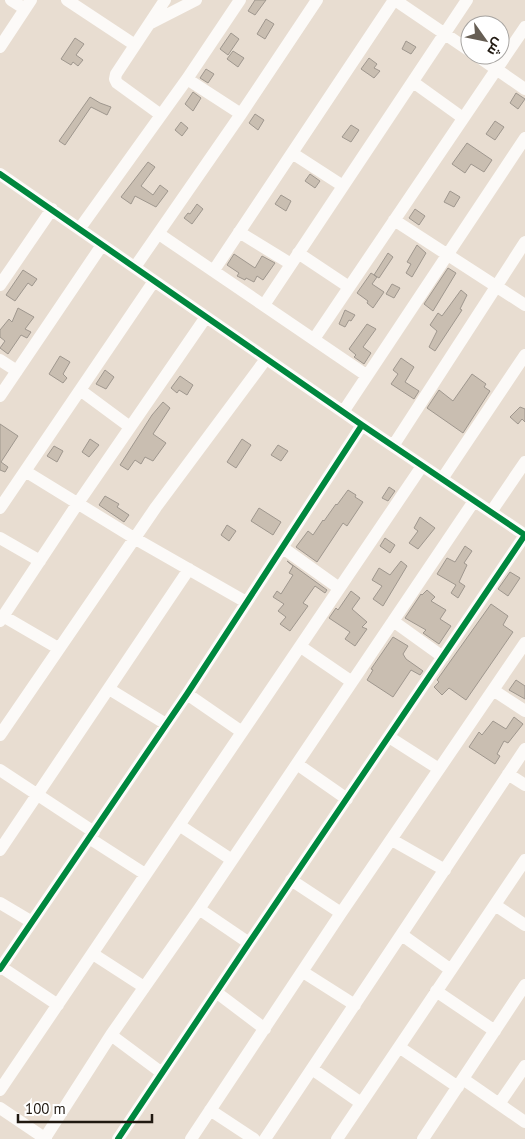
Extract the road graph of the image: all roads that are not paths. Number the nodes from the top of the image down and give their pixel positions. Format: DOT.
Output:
graph roads {
  1 [pos="11,0"];
  2 [pos="67,0"];
  3 [pos="164,0"];
  4 [pos="196,0"];
  5 [pos="240,0"];
  6 [pos="316,0"];
  7 [pos="395,0"];
  8 [pos="467,0"];
  9 [pos="28,5"];
  10 [pos="149,24"];
  11 [pos="525,26"];
  12 [pos="445,34"];
  13 [pos="460,44"];
  14 [pos="135,45"];
  15 [pos="0,47"];
  16 [pos="490,65"];
  17 [pos="496,69"];
  18 [pos="187,79"];
  19 [pos="412,82"];
  20 [pos="525,89"];
  21 [pos="241,114"];
  22 [pos="161,115"];
  23 [pos="464,118"];
  24 [pos="525,138"];
  25 [pos="292,153"];
  26 [pos="514,154"];
  27 [pos="525,162"];
  28 [pos="2,178"];
  29 [pos="343,186"];
  30 [pos="52,209"];
  31 [pos="394,220"];
  32 [pos="80,228"];
  33 [pos="239,232"];
  34 [pos="159,234"];
  35 [pos="525,242"];
  36 [pos="102,245"];
  37 [pos="298,254"];
  38 [pos="447,254"];
  39 [pos="291,264"];
  40 [pos="135,267"];
  41 [pos="214,270"];
  42 [pos="154,281"];
  43 [pos="0,285"];
  44 [pos="349,287"];
  45 [pos="496,287"];
  46 [pos="264,305"];
  47 [pos="525,305"];
  48 [pos="206,317"];
  49 [pos="314,339"];
  50 [pos="525,355"];
  51 [pos="266,359"];
  52 [pos="0,360"];
  53 [pos="17,371"];
  54 [pos="366,375"];
  55 [pos="80,390"];
  56 [pos="0,396"];
  57 [pos="343,412"];
  58 [pos="362,425"];
  59 [pos="130,427"];
  60 [pos="393,446"];
  61 [pos="525,462"];
  62 [pos="422,466"];
  63 [pos="25,471"];
  64 [pos="442,479"];
  65 [pos="474,501"];
  66 [pos="78,503"];
  67 [pos="0,508"];
  68 [pos="491,512"];
  69 [pos="0,538"];
  70 [pos="134,538"];
  71 [pos="283,548"];
  72 [pos="40,561"];
  73 [pos="189,568"];
  74 [pos="339,588"];
  75 [pos="246,602"];
  76 [pos="2,619"];
  77 [pos="393,621"];
  78 [pos="525,643"];
  79 [pos="300,646"];
  80 [pos="58,648"];
  81 [pos="443,657"];
  82 [pos="352,682"];
  83 [pos="108,689"];
  84 [pos="493,690"];
  85 [pos="187,694"];
  86 [pos="525,711"];
  87 [pos="166,724"];
  88 [pos="242,732"];
  89 [pos="0,735"];
  90 [pos="389,737"];
  91 [pos="525,749"];
  92 [pos="297,764"];
  93 [pos="439,769"];
  94 [pos="0,770"];
  95 [pos="508,774"];
  96 [pos="525,784"];
  97 [pos="37,795"];
  98 [pos="347,800"];
  99 [pos="179,825"];
  100 [pos="91,835"];
  101 [pos="392,840"];
  102 [pos="0,850"];
  103 [pos="232,860"];
  104 [pos="525,860"];
  105 [pos="444,870"];
  106 [pos="145,874"];
  107 [pos="292,880"];
  108 [pos="0,903"];
  109 [pos="494,905"];
  110 [pos="199,909"];
  111 [pos="341,914"];
  112 [pos="32,922"];
  113 [pos="525,925"];
  114 [pos="402,935"];
  115 [pos="248,943"];
  116 [pos="93,954"];
  117 [pos="1,968"];
  118 [pos="451,970"];
  119 [pos="304,972"];
  120 [pos="525,985"];
  121 [pos="144,987"];
  122 [pos="436,991"];
  123 [pos="216,992"];
  124 [pos="58,1005"];
  125 [pos="354,1005"];
  126 [pos="265,1029"];
  127 [pos="495,1031"];
  128 [pos="111,1035"];
  129 [pos="398,1047"];
  130 [pos="525,1066"];
  131 [pos="312,1069"];
  132 [pos="162,1073"];
  133 [pos="461,1083"];
  134 [pos="0,1090"];
  135 [pos="361,1103"];
  136 [pos="500,1104"];
  137 [pos="210,1110"];
  138 [pos="1,1111"];
  139 [pos="525,1122"];
  140 [pos="45,1139"];
  141 [pos="118,1139"];
  142 [pos="191,1139"];
  143 [pos="254,1139"];
  144 [pos="265,1139"];
  145 [pos="337,1139"];
  146 [pos="423,1139"];
  1 -- 9 [label="street"];
  2 -- 14 [label="street"];
  3 -- 10 [label="street"];
  4 -- 10 [label="street"];
  5 -- 18 [label="street"];
  6 -- 21 [label="street"];
  7 -- 12 [label="street"];
  7 -- 25 [label="street"];
  8 -- 12 [label="street"];
  9 -- 15 [label="street"];
  10 -- 14 [label="street"];
  11 -- 17 [label="street"];
  12 -- 13 [label="street"];
  12 -- 19 [label="street"];
  14 -- 22 [label="street"];
  16 -- 17 [label="street"];
  17 -- 20 [label="street"];
  17 -- 23 [label="street"];
  18 -- 21 [label="street"];
  18 -- 22 [label="street"];
  19 -- 23 [label="street"];
  19 -- 29 [label="street"];
  21 -- 34 [label="street"];
  22 -- 32 [label="street"];
  23 -- 31 [label="street"];
  24 -- 26 [label="street"];
  25 -- 29 [label="street"];
  25 -- 33 [label="street"];
  26 -- 27 [label="street"];
  26 -- 38 [label="street"];
  28 -- 30 [label="street"];
  29 -- 37 [label="street"];
  30 -- 32 [label="street"];
  30 -- 43 [label="street"];
  31 -- 38 [label="street"];
  31 -- 44 [label="street"];
  32 -- 36 [label="street"];
  33 -- 39 [label="street"];
  33 -- 41 [label="street"];
  34 -- 40 [label="street"];
  34 -- 41 [label="street"];
  35 -- 45 [label="street"];
  36 -- 40 [label="street"];
  36 -- 53 [label="street"];
  37 -- 39 [label="street"];
  37 -- 44 [label="street"];
  38 -- 45 [label="street"];
  38 -- 54 [label="street"];
  39 -- 46 [label="street"];
  40 -- 42 [label="street"];
  41 -- 46 [label="street"];
  42 -- 48 [label="street"];
  42 -- 55 [label="street"];
  44 -- 49 [label="street"];
  45 -- 47 [label="street"];
  45 -- 60 [label="street"];
  46 -- 49 [label="street"];
  48 -- 51 [label="street"];
  48 -- 59 [label="street"];
  49 -- 54 [label="street"];
  50 -- 64 [label="street"];
  51 -- 57 [label="street"];
  51 -- 70 [label="street"];
  52 -- 53 [label="street"];
  53 -- 56 [label="street"];
  54 -- 57 [label="street"];
  55 -- 59 [label="street"];
  55 -- 63 [label="street"];
  57 -- 58 [label="street"];
  58 -- 60 [label="street"];
  58 -- 71 [label="street"];
  59 -- 66 [label="street"];
  60 -- 62 [label="street"];
  61 -- 68 [label="street"];
  62 -- 64 [label="street"];
  62 -- 74 [label="street"];
  63 -- 66 [label="street"];
  63 -- 67 [label="street"];
  64 -- 65 [label="street"];
  65 -- 68 [label="street"];
  65 -- 77 [label="street"];
  66 -- 70 [label="street"];
  66 -- 72 [label="street"];
  68 -- 81 [label="street"];
  69 -- 72 [label="street"];
  70 -- 73 [label="street"];
  70 -- 80 [label="street"];
  71 -- 74 [label="street"];
  71 -- 75 [label="street"];
  72 -- 76 [label="street"];
  73 -- 75 [label="street"];
  73 -- 83 [label="street"];
  74 -- 79 [label="street"];
  75 -- 85 [label="street"];
  76 -- 80 [label="street"];
  77 -- 81 [label="street"];
  77 -- 82 [label="street"];
  78 -- 84 [label="street"];
  79 -- 82 [label="street"];
  79 -- 88 [label="street"];
  80 -- 89 [label="street"];
  81 -- 90 [label="street"];
  82 -- 92 [label="street"];
  83 -- 87 [label="street"];
  83 -- 97 [label="street"];
  84 -- 86 [label="street"];
  84 -- 93 [label="street"];
  85 -- 87 [label="street"];
  85 -- 88 [label="street"];
  87 -- 100 [label="street"];
  88 -- 99 [label="street"];
  90 -- 93 [label="street"];
  90 -- 98 [label="street"];
  91 -- 95 [label="street"];
  92 -- 98 [label="street"];
  92 -- 103 [label="street"];
  93 -- 101 [label="street"];
  94 -- 97 [label="street"];
  95 -- 96 [label="street"];
  95 -- 105 [label="street"];
  97 -- 100 [label="street"];
  97 -- 102 [label="street"];
  98 -- 107 [label="street"];
  99 -- 103 [label="street"];
  99 -- 106 [label="street"];
  100 -- 106 [label="street"];
  100 -- 112 [label="street"];
  101 -- 105 [label="street"];
  101 -- 111 [label="street"];
  103 -- 110 [label="street"];
  104 -- 109 [label="street"];
  105 -- 114 [label="street"];
  106 -- 116 [label="street"];
  107 -- 111 [label="street"];
  107 -- 115 [label="street"];
  108 -- 112 [label="street"];
  109 -- 113 [label="street"];
  109 -- 118 [label="street"];
  110 -- 115 [label="street"];
  110 -- 121 [label="street"];
  111 -- 119 [label="street"];
  112 -- 117 [label="street"];
  114 -- 118 [label="street"];
  114 -- 125 [label="street"];
  115 -- 123 [label="street"];
  116 -- 121 [label="street"];
  116 -- 124 [label="street"];
  117 -- 124 [label="street"];
  118 -- 122 [label="street"];
  119 -- 125 [label="street"];
  119 -- 126 [label="street"];
  120 -- 127 [label="street"];
  121 -- 128 [label="street"];
  122 -- 127 [label="street"];
  122 -- 129 [label="street"];
  123 -- 126 [label="street"];
  123 -- 132 [label="street"];
  124 -- 134 [label="street"];
  125 -- 131 [label="street"];
  126 -- 137 [label="street"];
  127 -- 133 [label="street"];
  128 -- 132 [label="street"];
  128 -- 140 [label="street"];
  129 -- 133 [label="street"];
  129 -- 135 [label="street"];
  130 -- 136 [label="street"];
  131 -- 135 [label="street"];
  131 -- 144 [label="street"];
  132 -- 141 [label="street"];
  133 -- 136 [label="street"];
  133 -- 146 [label="street"];
  135 -- 145 [label="street"];
  136 -- 139 [label="street"];
  137 -- 142 [label="street"];
  137 -- 143 [label="street"];
  138 -- 140 [label="street"];
}
